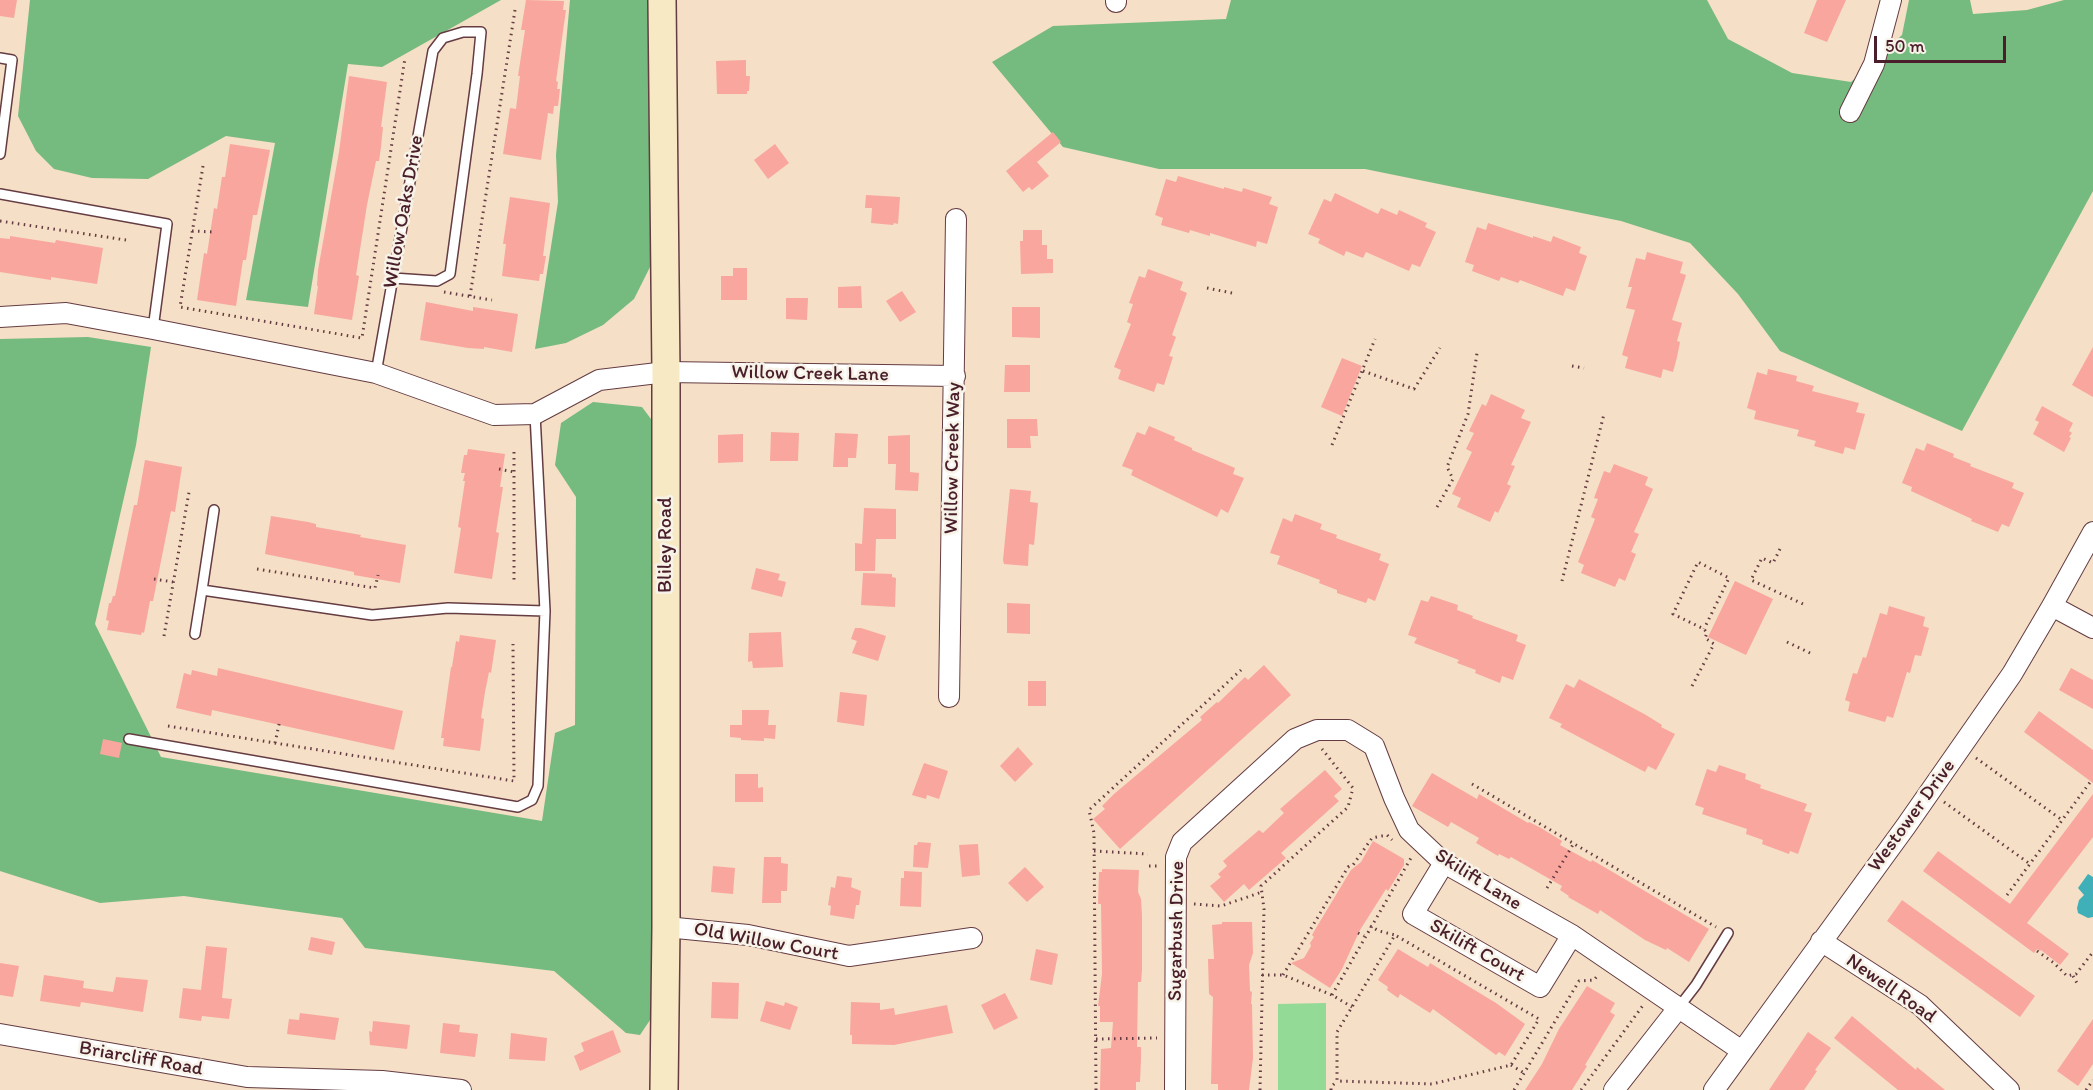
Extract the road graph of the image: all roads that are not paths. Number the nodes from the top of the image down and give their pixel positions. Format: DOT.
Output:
graph roads {
  1 [pos="662,0"];
  2 [pos="1891,0"];
  3 [pos="0,58"];
  4 [pos="1850,112"];
  5 [pos="0,154"];
  6 [pos="0,194"];
  7 [pos="956,219"];
  8 [pos="393,278"];
  9 [pos="0,318"];
  10 [pos="153,329"];
  11 [pos="666,372"];
  12 [pos="376,373"];
  13 [pos="955,376"];
  14 [pos="535,414"];
  15 [pos="214,510"];
  16 [pos="2093,532"];
  17 [pos="202,590"];
  18 [pos="2052,606"];
  19 [pos="545,611"];
  20 [pos="2093,628"];
  21 [pos="195,634"];
  22 [pos="949,697"];
  23 [pos="1319,739"];
  24 [pos="129,740"];
  25 [pos="1444,863"];
  26 [pos="666,927"];
  27 [pos="1724,931"];
  28 [pos="1572,935"];
  29 [pos="972,938"];
  30 [pos="1821,941"];
  31 [pos="1679,1006"];
  32 [pos="0,1034"];
  33 [pos="1742,1051"];
  34 [pos="246,1084"];
  35 [pos="461,1090"];
  36 [pos="664,1090"];
  37 [pos="1174,1090"];
  38 [pos="1614,1090"];
  39 [pos="1714,1090"];
  40 [pos="2009,1090"];
  1 -- 11 [label="street, Bliley Road"];
  2 -- 4 [label="street"];
  3 -- 5 [label="lane"];
  6 -- 10 [label="lane"];
  7 -- 13 [label="street, Willow Creek Way"];
  8 -- 8 [label="lane, Willow Oaks Drive"];
  8 -- 12 [label="lane, Willow Oaks Drive"];
  9 -- 10 [label="street"];
  10 -- 12 [label="street"];
  11 -- 13 [label="street, Willow Creek Lane"];
  11 -- 14 [label="street"];
  11 -- 26 [label="street, Bliley Road"];
  12 -- 14 [label="street"];
  13 -- 22 [label="street, Willow Creek Way"];
  14 -- 19 [label="lane"];
  15 -- 17 [label="lane"];
  16 -- 18 [label="street, Westower Drive"];
  17 -- 19 [label="lane"];
  17 -- 21 [label="lane"];
  18 -- 20 [label="street"];
  18 -- 30 [label="street, Westower Drive"];
  19 -- 24 [label="lane"];
  23 -- 25 [label="street, Skilift Lane"];
  23 -- 37 [label="street, Sugarbush Drive"];
  25 -- 28 [label="street, Skilift Lane"];
  25 -- 28 [label="street, Skilift Court"];
  26 -- 29 [label="street, Old Willow Court"];
  26 -- 36 [label="street, Bliley Road"];
  27 -- 31 [label="lane"];
  28 -- 31 [label="street, Skilift Lane"];
  30 -- 33 [label="street, Westower Drive"];
  30 -- 40 [label="street, Newell Road"];
  31 -- 33 [label="street, Skilift Lane"];
  31 -- 38 [label="street"];
  32 -- 34 [label="street, Briarcliff Road"];
  33 -- 39 [label="street, Westower Drive"];
  34 -- 35 [label="street, Briarcliff Road"];
}
